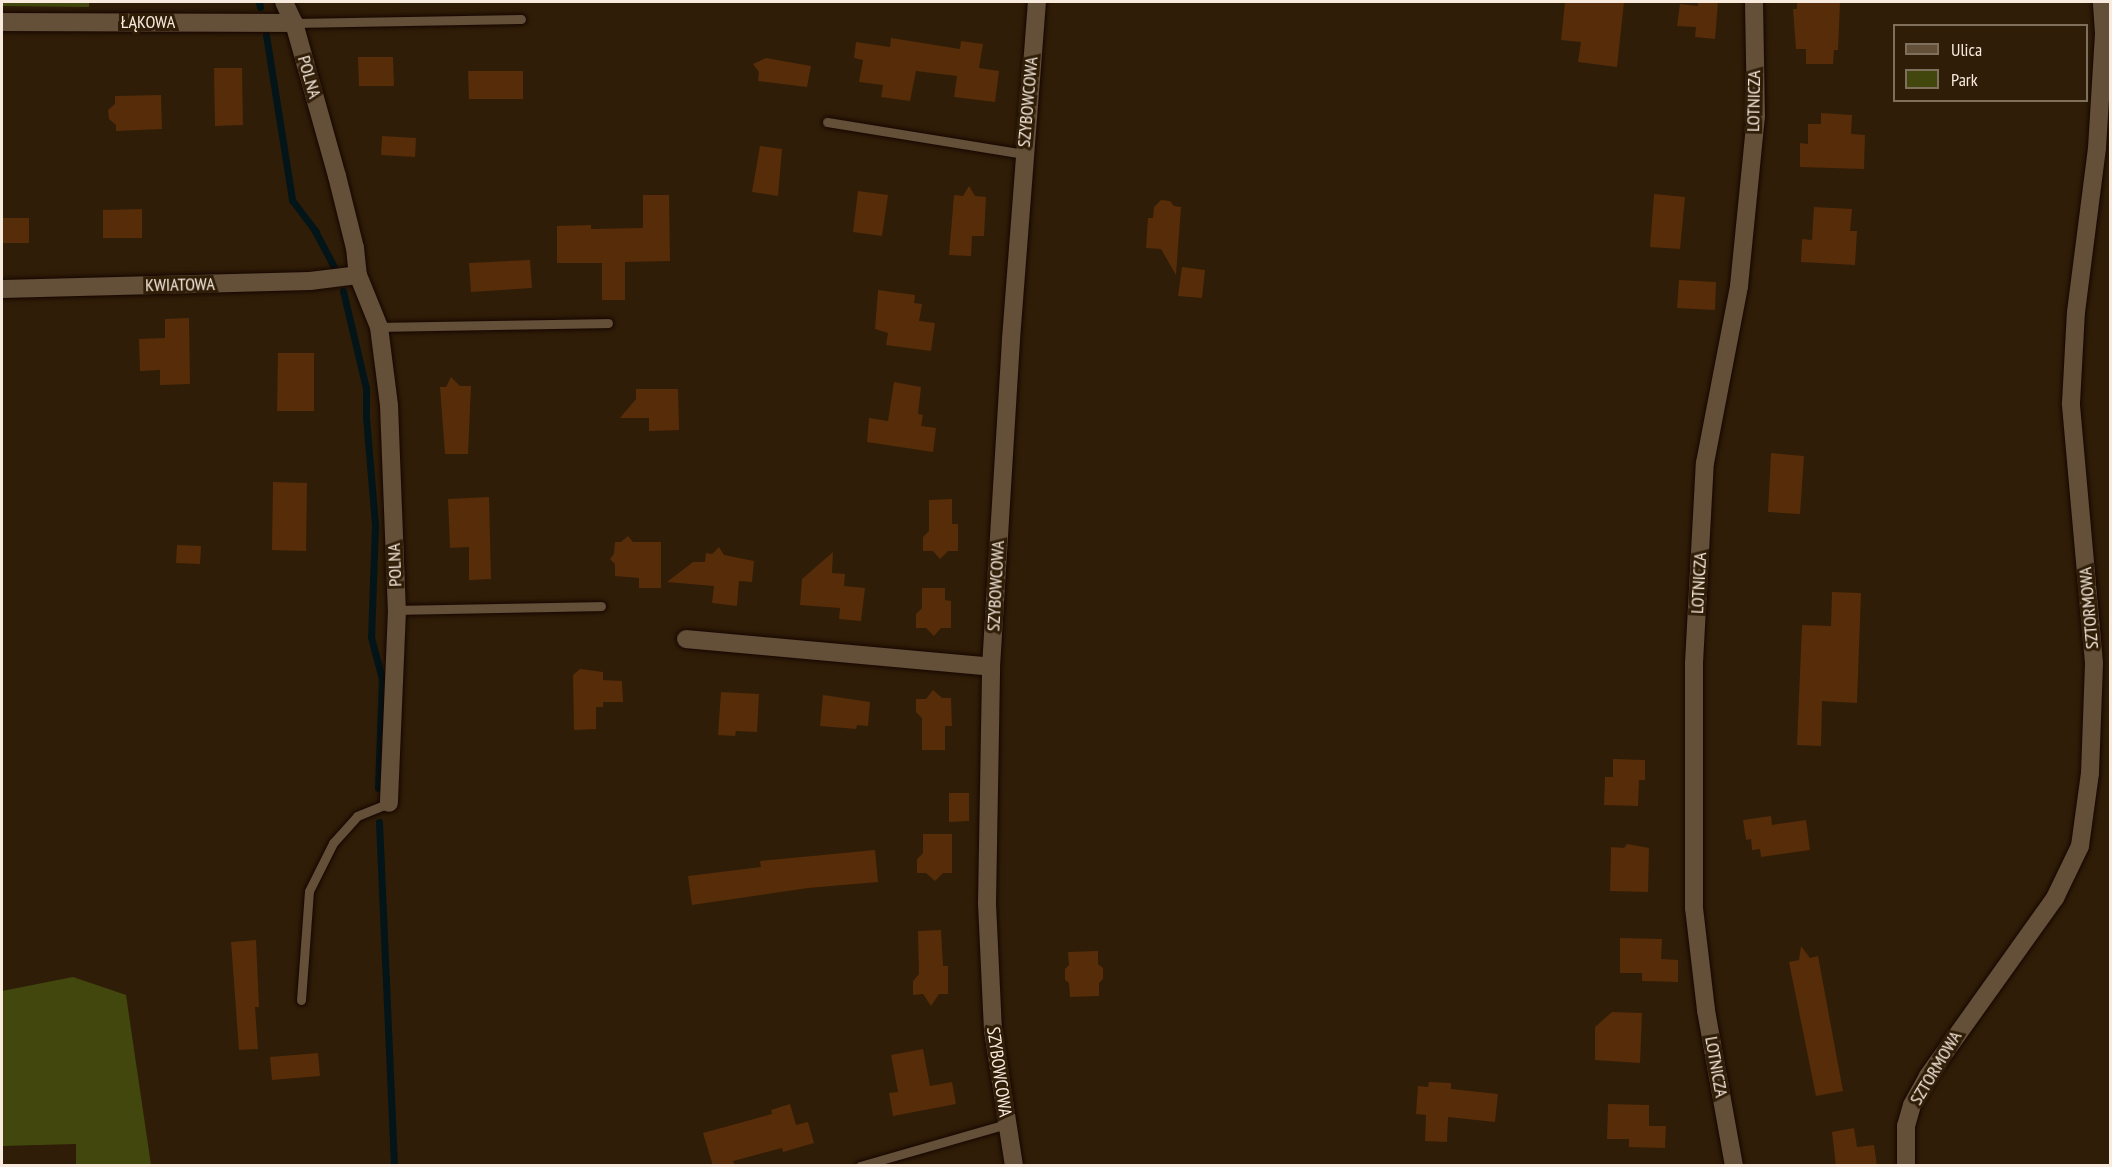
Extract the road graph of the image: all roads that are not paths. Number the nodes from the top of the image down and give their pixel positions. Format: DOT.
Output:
graph roads {
  1 [pos="284,2"];
  2 [pos="1754,2"];
  3 [pos="2103,2"];
  4 [pos="1037,4"];
  5 [pos="521,20"];
  6 [pos="2,22"];
  7 [pos="294,23"];
  8 [pos="827,122"];
  9 [pos="1024,153"];
  10 [pos="358,275"];
  11 [pos="2,289"];
  12 [pos="608,323"];
  13 [pos="379,327"];
  14 [pos="601,606"];
  15 [pos="397,610"];
  16 [pos="686,639"];
  17 [pos="991,667"];
  18 [pos="389,803"];
  19 [pos="301,1000"];
  20 [pos="1006,1124"];
  21 [pos="860,1166"];
  22 [pos="1014,1166"];
  23 [pos="1734,1166"];
  24 [pos="1906,1166"];
  1 -- 7 [label="street, POLNA"];
  2 -- 23 [label="street, LOTNICZA"];
  3 -- 24 [label="street, SZTORMOWA"];
  4 -- 9 [label="street, SZYBOWCOWA"];
  5 -- 7 [label="lane"];
  6 -- 7 [label="street, ŁĄKOWA"];
  7 -- 10 [label="street, POLNA"];
  8 -- 9 [label="lane"];
  9 -- 17 [label="street, SZYBOWCOWA"];
  10 -- 11 [label="street, KWIATOWA"];
  10 -- 13 [label="street, POLNA"];
  12 -- 13 [label="lane"];
  13 -- 15 [label="street, POLNA"];
  14 -- 15 [label="lane"];
  15 -- 18 [label="street, POLNA"];
  16 -- 17 [label="street"];
  17 -- 20 [label="street, SZYBOWCOWA"];
  18 -- 19 [label="lane"];
  20 -- 21 [label="lane"];
  20 -- 22 [label="street, SZYBOWCOWA"];
}
